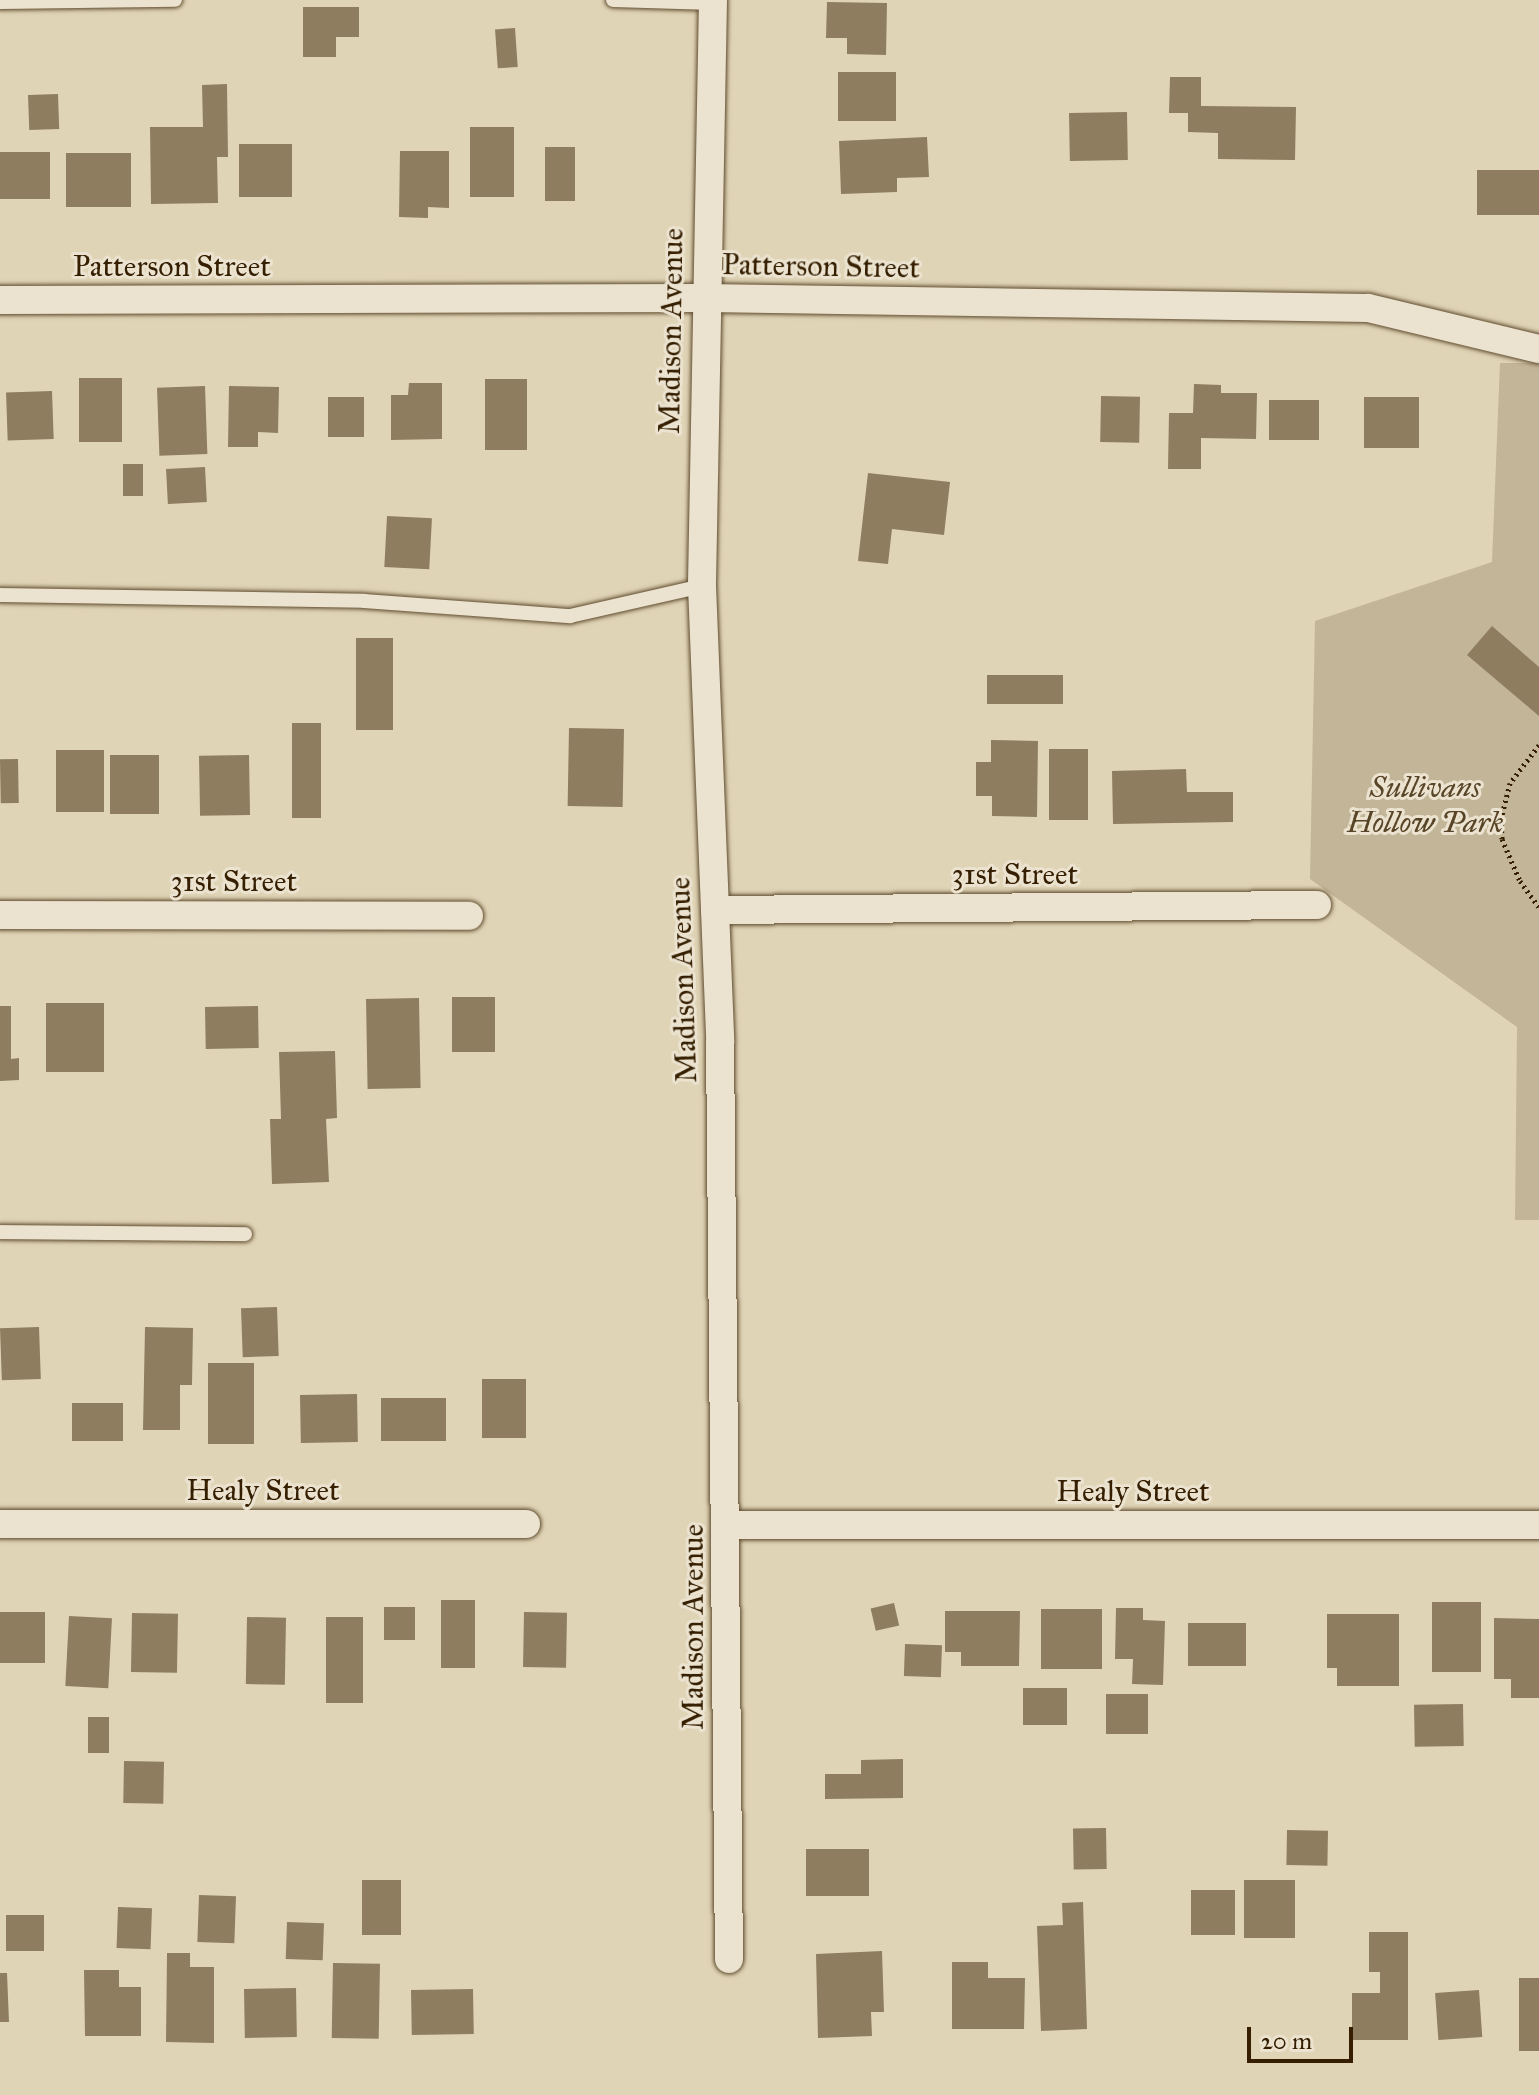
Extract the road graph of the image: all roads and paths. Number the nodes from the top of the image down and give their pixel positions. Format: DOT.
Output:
graph roads {
  1 [pos="175,0"];
  2 [pos="613,0"];
  3 [pos="0,2"];
  4 [pos="713,2"];
  5 [pos="705,298"];
  6 [pos="0,300"];
  7 [pos="1539,349"];
  8 [pos="702,586"];
  9 [pos="0,595"];
  10 [pos="1539,745"];
  11 [pos="1317,905"];
  12 [pos="1539,907"];
  13 [pos="715,910"];
  14 [pos="0,915"];
  15 [pos="469,916"];
  16 [pos="0,1232"];
  17 [pos="245,1234"];
  18 [pos="0,1524"];
  19 [pos="526,1524"];
  20 [pos="727,1525"];
  21 [pos="1539,1525"];
  22 [pos="729,1959"];
  1 -- 3 [label="lane"];
  2 -- 4 [label="lane"];
  4 -- 5 [label="street, Madison Avenue"];
  5 -- 6 [label="street, Patterson Street"];
  5 -- 7 [label="street, Patterson Street"];
  5 -- 8 [label="street, Madison Avenue"];
  8 -- 9 [label="lane"];
  8 -- 13 [label="street, Madison Avenue"];
  10 -- 12 [label="path"];
  11 -- 13 [label="street, 31st Street"];
  13 -- 20 [label="street, Madison Avenue"];
  14 -- 15 [label="street, 31st Street"];
  16 -- 17 [label="lane"];
  18 -- 19 [label="street, Healy Street"];
  20 -- 21 [label="street, Healy Street"];
  20 -- 22 [label="street, Madison Avenue"];
}
